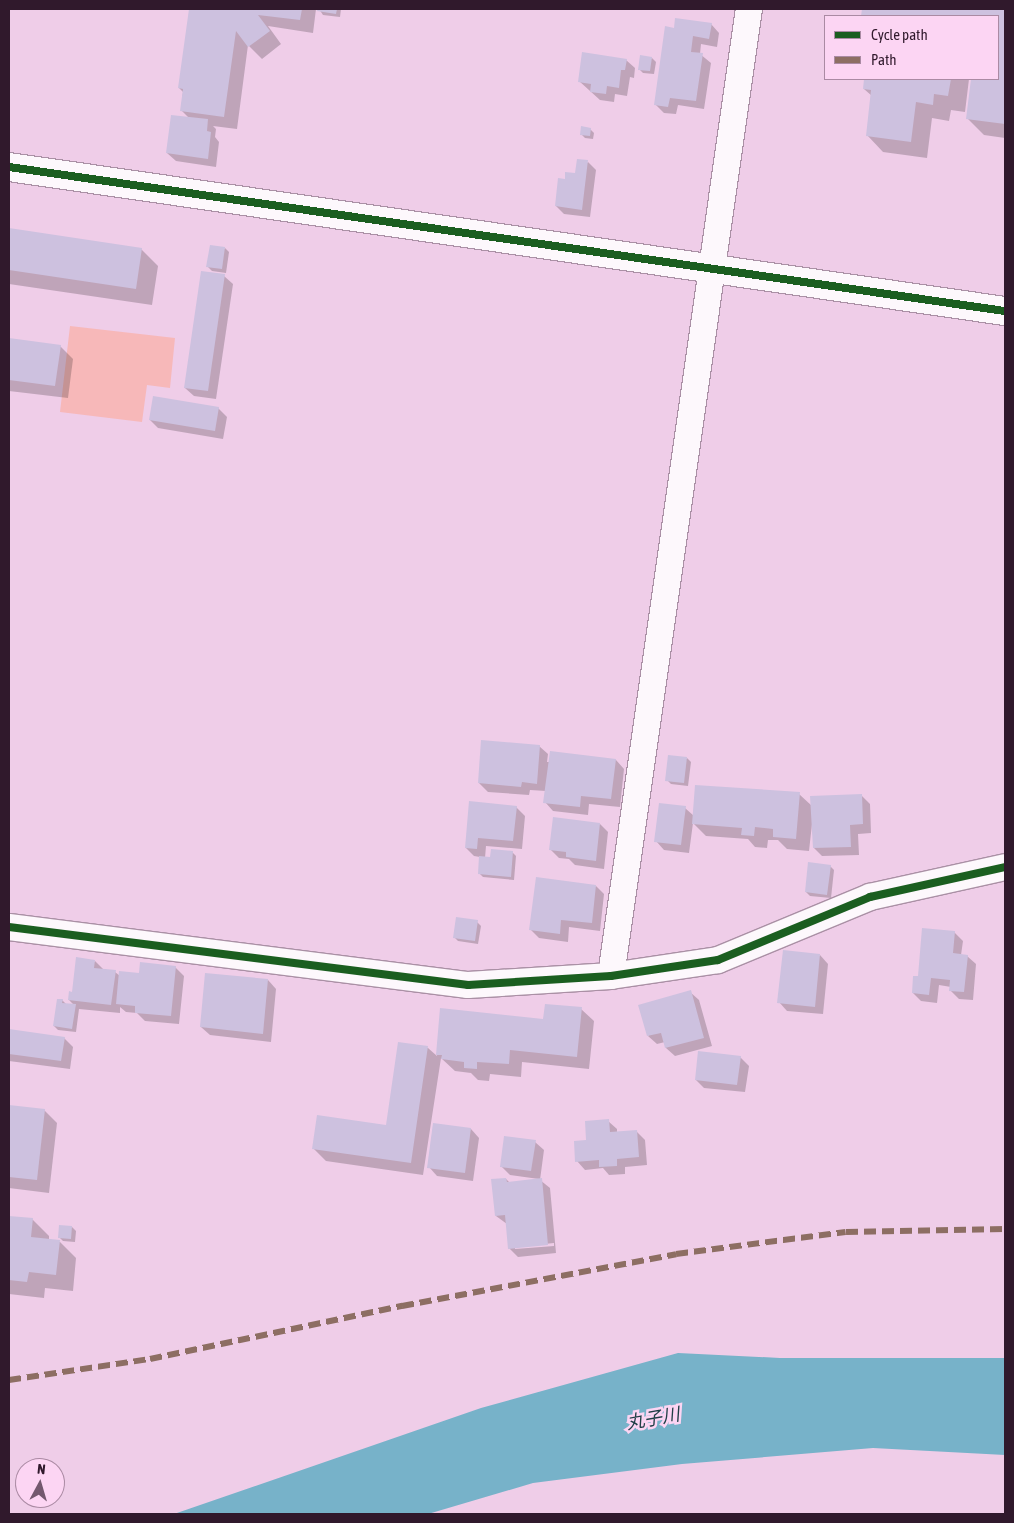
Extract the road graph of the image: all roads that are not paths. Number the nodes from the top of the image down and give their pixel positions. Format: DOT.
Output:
graph roads {
  1 [pos="750,9"];
  2 [pos="9,167"];
  3 [pos="713,270"];
  4 [pos="1005,311"];
  5 [pos="1005,867"];
  6 [pos="9,927"];
  7 [pos="611,976"];
  1 -- 3 [label="street"];
  2 -- 3 [label="street"];
  3 -- 4 [label="street"];
  3 -- 7 [label="street"];
  5 -- 7 [label="street"];
  6 -- 7 [label="street"];
}
